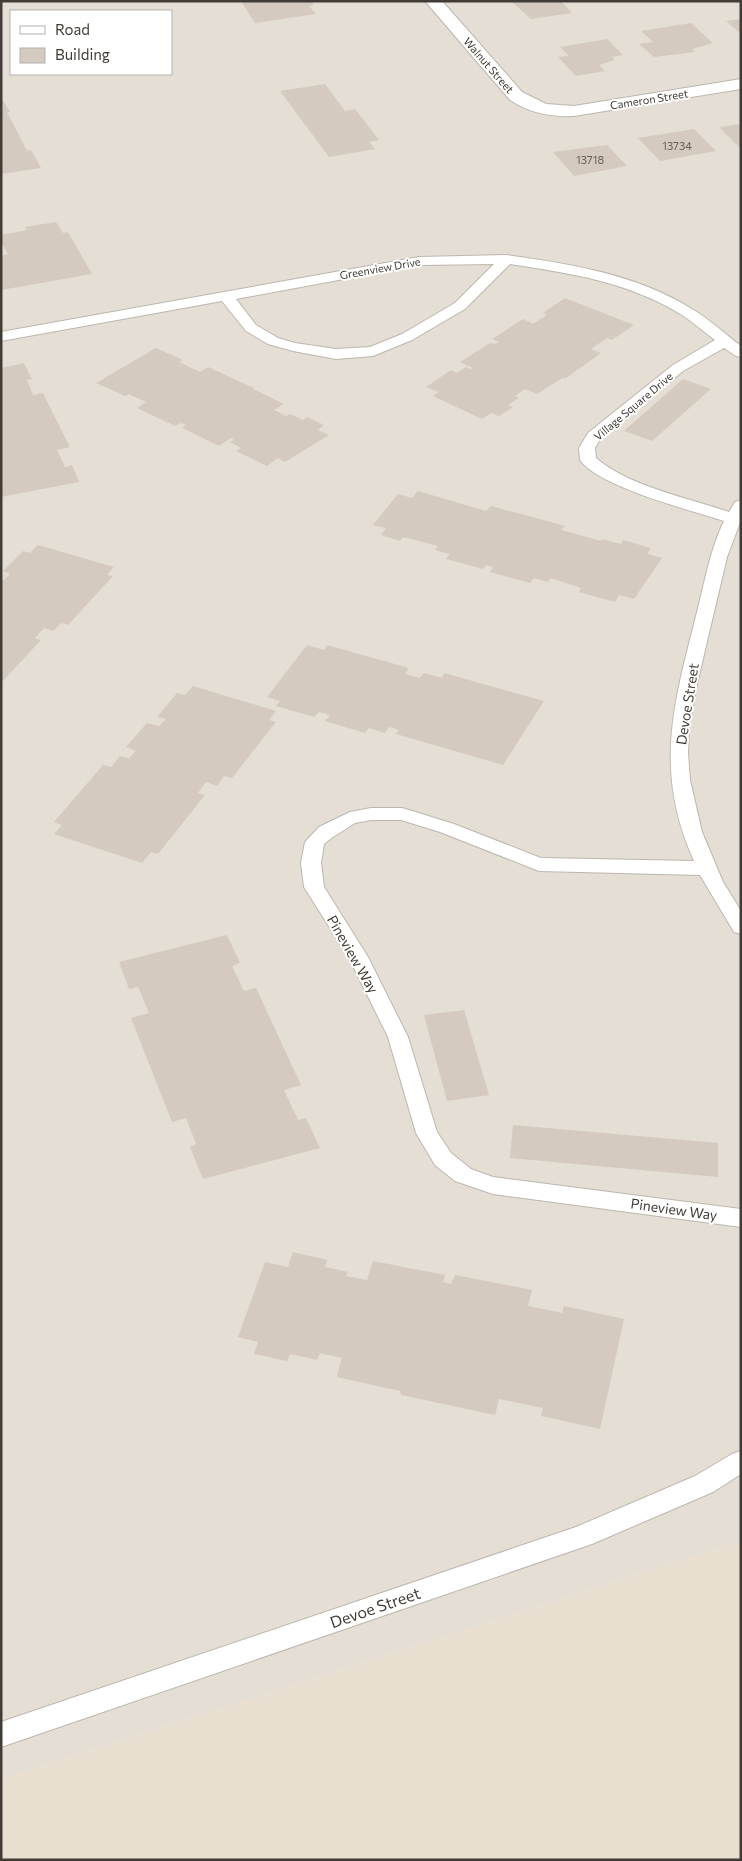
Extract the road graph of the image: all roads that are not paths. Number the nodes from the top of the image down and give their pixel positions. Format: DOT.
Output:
graph roads {
  1 [pos="433,1"];
  2 [pos="741,84"];
  3 [pos="557,111"];
  4 [pos="507,258"];
  5 [pos="226,296"];
  6 [pos="1,337"];
  7 [pos="724,341"];
  8 [pos="741,353"];
  9 [pos="736,511"];
  10 [pos="706,868"];
  11 [pos="741,927"];
  12 [pos="741,1218"];
  13 [pos="741,1461"];
  14 [pos="1,1735"];
  1 -- 3 [label="street, Walnut Street"];
  2 -- 3 [label="street, Cameron Street"];
  4 -- 5 [label="lane, Greenview Drive"];
  4 -- 5 [label="lane"];
  4 -- 7 [label="lane, Greenview Drive"];
  5 -- 6 [label="lane, Greenview Drive"];
  7 -- 8 [label="lane, Greenview Drive"];
  7 -- 9 [label="lane, Village Square Drive"];
  9 -- 10 [label="lane, Devoe Street"];
  10 -- 11 [label="lane, Devoe Street"];
  10 -- 12 [label="lane, Pineview Way"];
  13 -- 14 [label="lane, Devoe Street"];
}
